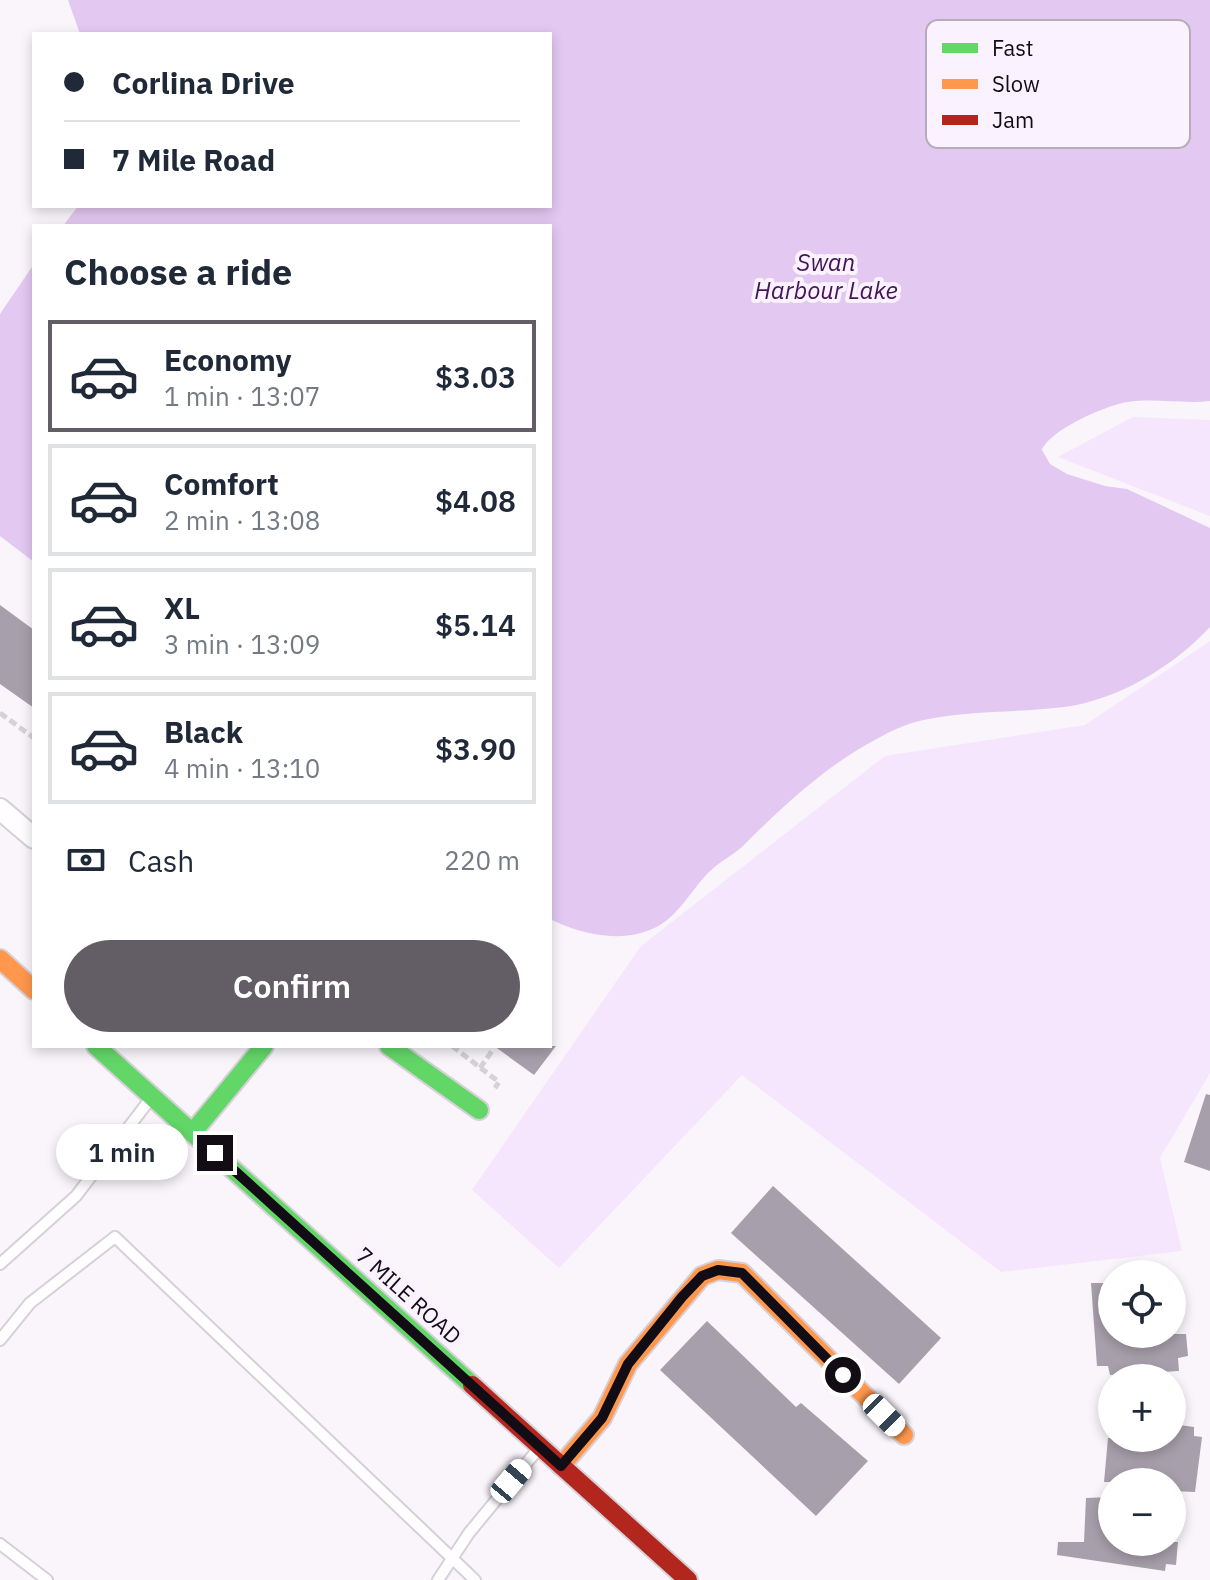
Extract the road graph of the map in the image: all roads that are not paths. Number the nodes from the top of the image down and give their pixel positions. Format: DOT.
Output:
graph roads {
  1 [pos="0,809"];
  2 [pos="32,836"];
  3 [pos="0,959"];
  4 [pos="32,988"];
  5 [pos="98,1048"];
  6 [pos="262,1048"];
  7 [pos="392,1048"];
  8 [pos="152,1096"];
  9 [pos="479,1110"];
  10 [pos="193,1132"];
  11 [pos="0,1264"];
  12 [pos="0,1340"];
  13 [pos="904,1435"];
  14 [pos="540,1446"];
  15 [pos="561,1466"];
  16 [pos="0,1544"];
  17 [pos="455,1558"];
  18 [pos="47,1580"];
  19 [pos="438,1580"];
  20 [pos="475,1580"];
  21 [pos="688,1580"];
  1 -- 2 [label="street"];
  3 -- 4 [label="street"];
  5 -- 8 [label="street, 7 MILE ROAD"];
  6 -- 10 [label="street"];
  7 -- 9 [label="street"];
  8 -- 10 [label="street, 7 MILE ROAD"];
  8 -- 11 [label="lane"];
  10 -- 14 [label="street, 7 MILE ROAD"];
  12 -- 17 [label="lane"];
  13 -- 15 [label="street"];
  14 -- 15 [label="street, 7 MILE ROAD"];
  14 -- 17 [label="lane"];
  15 -- 21 [label="street, 7 MILE ROAD"];
  16 -- 18 [label="lane"];
  17 -- 19 [label="lane"];
  17 -- 20 [label="lane"];
}
